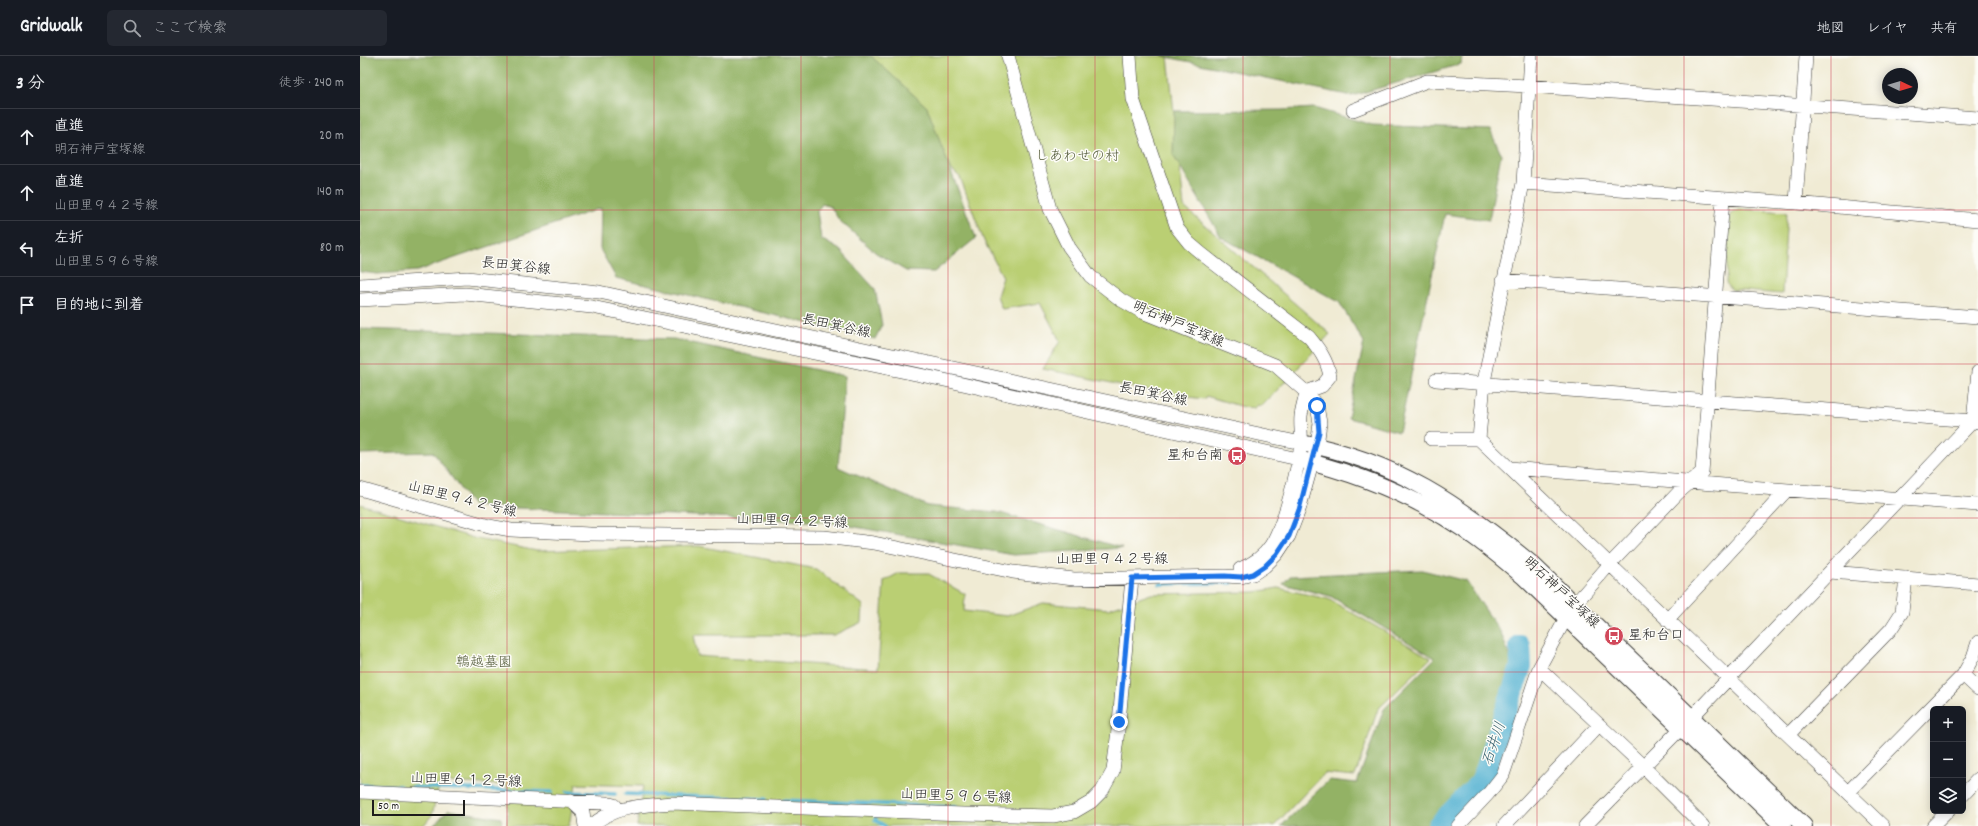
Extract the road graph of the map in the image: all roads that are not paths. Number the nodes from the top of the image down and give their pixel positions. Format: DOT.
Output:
graph roads {
  1 [pos="1008,56"];
  2 [pos="1130,56"];
  3 [pos="1531,56"];
  4 [pos="1806,56"];
  5 [pos="1528,86"];
  6 [pos="1803,106"];
  7 [pos="1353,110"];
  8 [pos="1978,118"];
  9 [pos="1522,183"];
  10 [pos="1723,199"];
  11 [pos="1796,203"];
  12 [pos="1978,220"];
  13 [pos="1503,280"];
  14 [pos="360,284"];
  15 [pos="1717,296"];
  16 [pos="360,300"];
  17 [pos="1978,317"];
  18 [pos="1978,372"];
  19 [pos="1436,380"];
  20 [pos="1484,382"];
  21 [pos="1306,392"];
  22 [pos="1708,401"];
  23 [pos="1976,422"];
  24 [pos="1431,439"];
  25 [pos="1478,439"];
  26 [pos="1309,444"];
  27 [pos="1305,460"];
  28 [pos="1510,468"];
  29 [pos="1691,483"];
  30 [pos="360,489"];
  31 [pos="1786,491"];
  32 [pos="1898,500"];
  33 [pos="1978,505"];
  34 [pos="1609,565"];
  35 [pos="1830,572"];
  36 [pos="1132,578"];
  37 [pos="1906,578"];
  38 [pos="1978,584"];
  39 [pos="1570,611"];
  40 [pos="1668,620"];
  41 [pos="1978,642"];
  42 [pos="1539,668"];
  43 [pos="1963,675"];
  44 [pos="1728,678"];
  45 [pos="1978,689"];
  46 [pos="1687,722"];
  47 [pos="1599,725"];
  48 [pos="1788,735"];
  49 [pos="1643,766"];
  50 [pos="1978,779"];
  51 [pos="360,792"];
  52 [pos="1848,792"];
  53 [pos="1966,792"];
  54 [pos="570,801"];
  55 [pos="618,810"];
  56 [pos="1945,814"];
  57 [pos="1701,825"];
  58 [pos="585,826"];
  59 [pos="591,826"];
  60 [pos="1458,826"];
  61 [pos="1504,826"];
  62 [pos="1585,826"];
  63 [pos="1783,826"];
  64 [pos="1804,826"];
  65 [pos="1884,826"];
  66 [pos="1933,826"];
  1 -- 21 [label="street, 明石神戸宝塚線"];
  2 -- 21 [label="street"];
  3 -- 5 [label="street"];
  4 -- 6 [label="street"];
  5 -- 6 [label="street"];
  5 -- 7 [label="street"];
  5 -- 9 [label="street"];
  6 -- 8 [label="street"];
  6 -- 11 [label="street"];
  9 -- 10 [label="street"];
  9 -- 13 [label="street"];
  10 -- 11 [label="street"];
  10 -- 15 [label="street"];
  11 -- 12 [label="street"];
  13 -- 15 [label="street"];
  13 -- 20 [label="street"];
  14 -- 26 [label="street, 長田箕谷線"];
  15 -- 17 [label="street"];
  15 -- 22 [label="street"];
  16 -- 27 [label="street"];
  18 -- 23 [label="street"];
  19 -- 20 [label="street"];
  20 -- 22 [label="street"];
  20 -- 25 [label="street"];
  21 -- 26 [label="street"];
  21 -- 26 [label="street, 明石神戸宝塚線"];
  22 -- 23 [label="street"];
  22 -- 29 [label="street"];
  23 -- 32 [label="street"];
  24 -- 25 [label="street"];
  25 -- 28 [label="street"];
  26 -- 27 [label="street, 山田里９４２号線"];
  26 -- 39 [label="main road, 明石神戸宝塚線"];
  27 -- 36 [label="street, 山田里９４２号線"];
  27 -- 39 [label="main road, 明石神戸宝塚線"];
  28 -- 29 [label="street"];
  28 -- 34 [label="street"];
  29 -- 31 [label="street"];
  29 -- 34 [label="street"];
  30 -- 36 [label="street, 山田里９４２号線"];
  31 -- 32 [label="street"];
  31 -- 40 [label="street"];
  32 -- 33 [label="street"];
  32 -- 35 [label="street"];
  34 -- 39 [label="street"];
  34 -- 40 [label="street"];
  35 -- 37 [label="street"];
  35 -- 44 [label="street"];
  36 -- 55 [label="street, 山田里５９６号線"];
  37 -- 38 [label="street"];
  37 -- 48 [label="street"];
  39 -- 42 [label="street"];
  39 -- 46 [label="main road, 明石神戸宝塚線"];
  40 -- 44 [label="street"];
  41 -- 43 [label="street"];
  42 -- 47 [label="street"];
  42 -- 60 [label="street"];
  43 -- 45 [label="street"];
  43 -- 52 [label="street"];
  44 -- 46 [label="street"];
  44 -- 48 [label="street"];
  46 -- 49 [label="street"];
  46 -- 63 [label="main road, 明石神戸宝塚線"];
  46 -- 64 [label="main road, 明石神戸宝塚線"];
  47 -- 49 [label="street"];
  47 -- 61 [label="street"];
  48 -- 52 [label="street"];
  49 -- 57 [label="street"];
  49 -- 62 [label="street"];
  50 -- 53 [label="street"];
  51 -- 54 [label="street, 山田里６１２号線"];
  52 -- 65 [label="street"];
  54 -- 55 [label="street, 山田里６１２号線"];
  54 -- 58 [label="street"];
  55 -- 59 [label="street, 山田里５９６号線"];
  56 -- 66 [label="street"];
}
